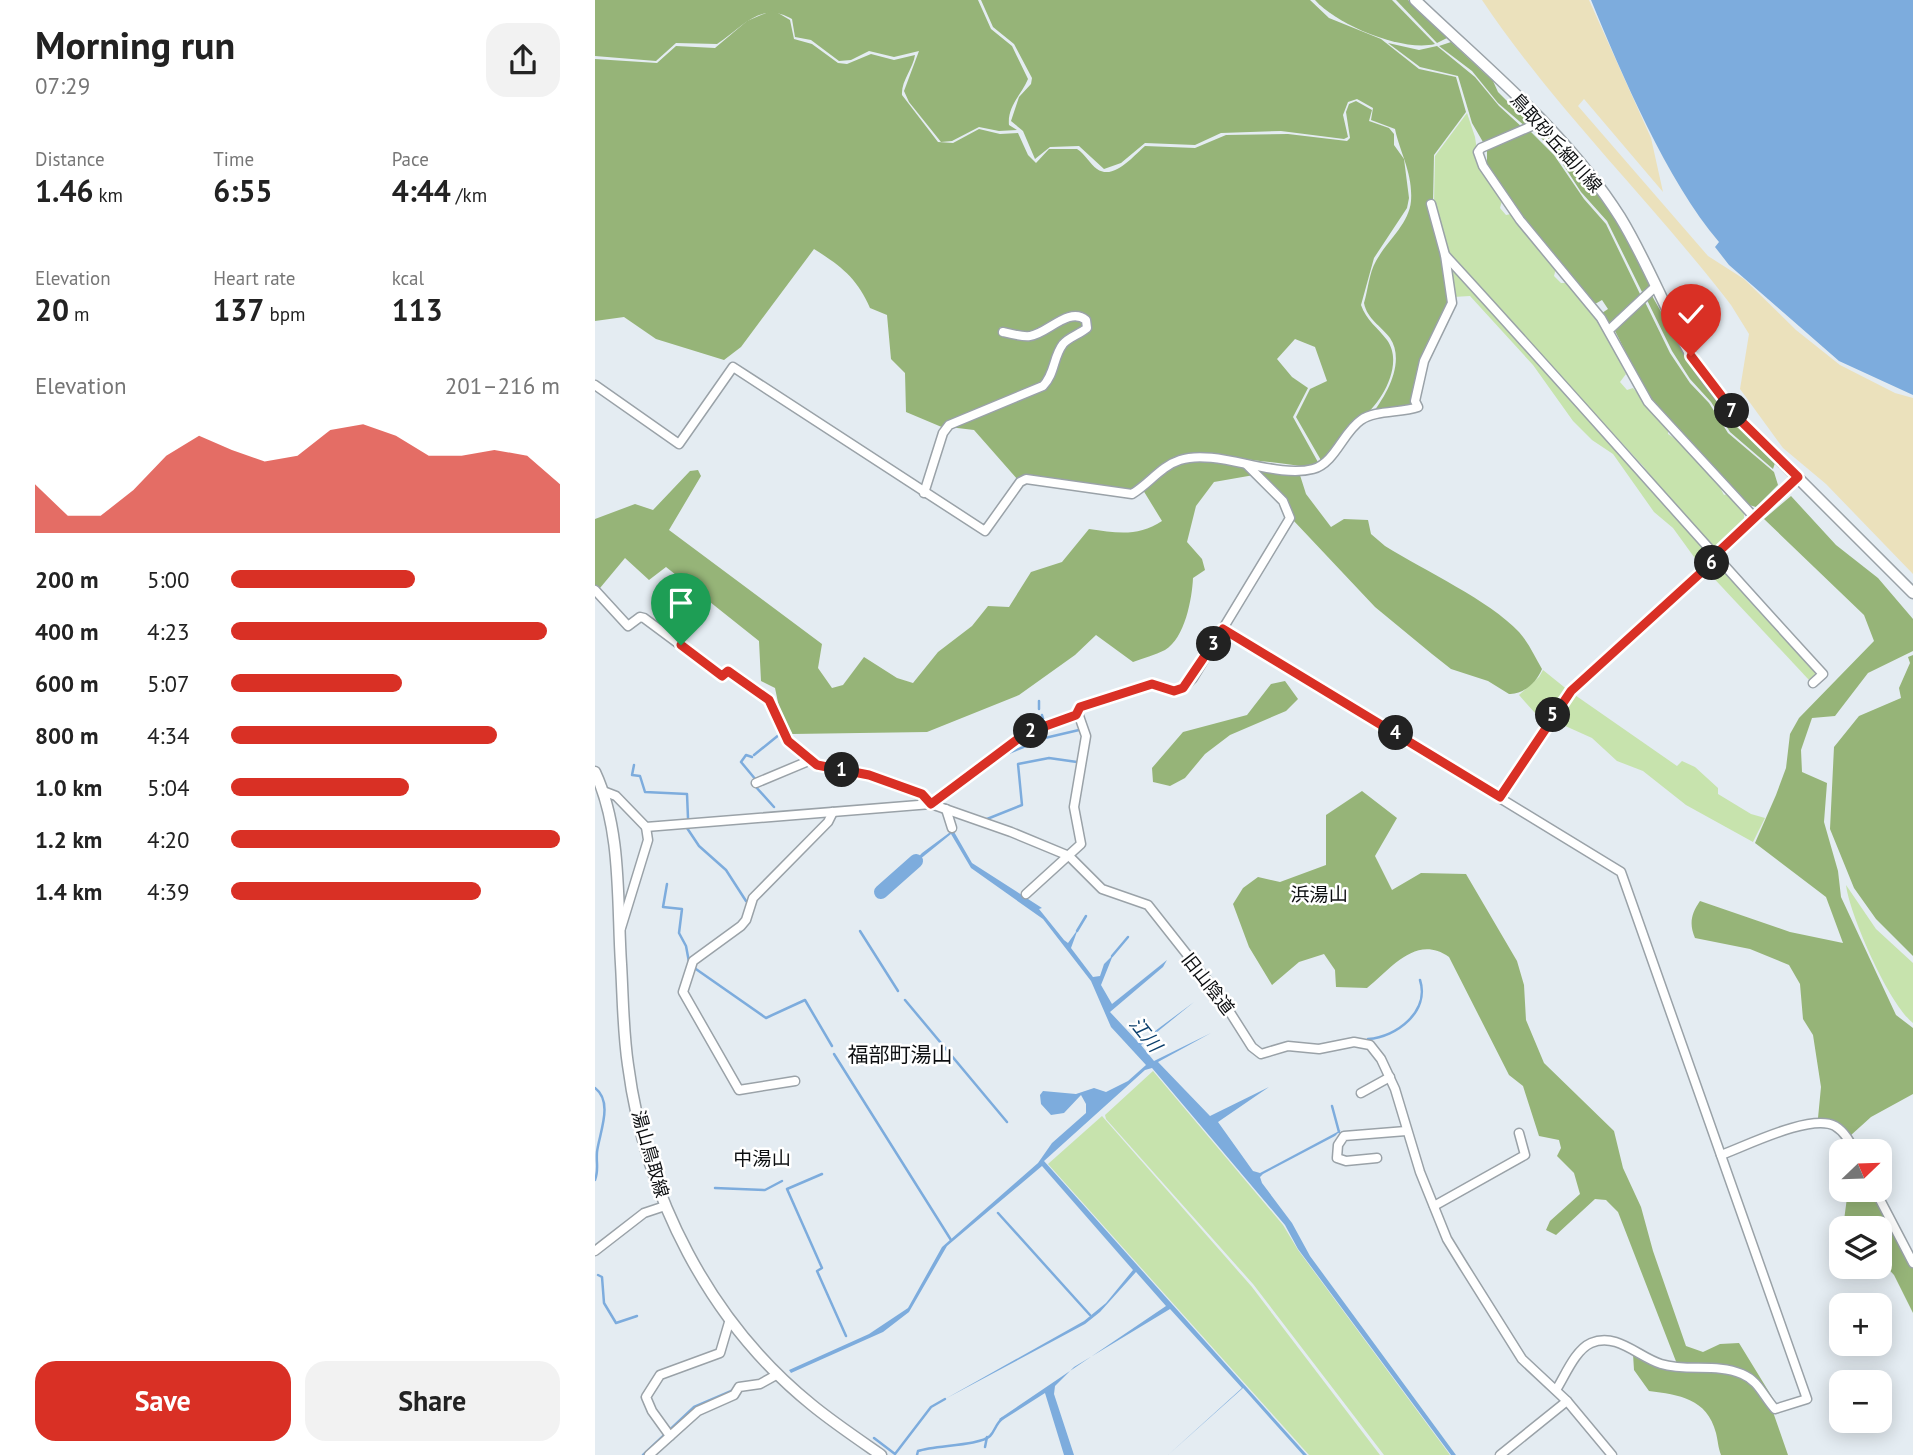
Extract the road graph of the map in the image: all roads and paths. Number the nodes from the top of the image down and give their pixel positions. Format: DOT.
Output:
graph roads {
  1 [pos="1415,0"];
  2 [pos="1541,122"];
  3 [pos="1431,204"];
  4 [pos="1445,255"];
  5 [pos="1655,286"];
  6 [pos="1609,330"];
  7 [pos="1003,332"];
  8 [pos="595,385"];
  9 [pos="1247,465"];
  10 [pos="1798,477"];
  11 [pos="924,492"];
  12 [pos="1755,518"];
  13 [pos="1715,557"];
  14 [pos="595,590"];
  15 [pos="1913,593"];
  16 [pos="1223,629"];
  17 [pos="1813,683"];
  18 [pos="1077,713"];
  19 [pos="811,760"];
  20 [pos="595,772"];
  21 [pos="756,783"];
  22 [pos="603,791"];
  23 [pos="1500,797"];
  24 [pos="931,804"];
  25 [pos="946,809"];
  26 [pos="833,812"];
  27 [pos="646,827"];
  28 [pos="952,828"];
  29 [pos="1069,856"];
  30 [pos="1026,894"];
  31 [pos="619,934"];
  32 [pos="1390,1077"];
  33 [pos="795,1081"];
  34 [pos="1361,1093"];
  35 [pos="1406,1131"];
  36 [pos="1519,1133"];
  37 [pos="1848,1139"];
  38 [pos="1721,1155"];
  39 [pos="1377,1157"];
  40 [pos="1881,1202"];
  41 [pos="665,1206"];
  42 [pos="1434,1206"];
  43 [pos="595,1251"];
  44 [pos="1913,1263"];
  45 [pos="730,1319"];
  46 [pos="778,1374"];
  47 [pos="1556,1390"];
  48 [pos="1567,1401"];
  49 [pos="670,1436"];
  50 [pos="649,1455"];
  51 [pos="881,1455"];
  52 [pos="1500,1455"];
  53 [pos="1612,1455"];
  1 -- 2 [label="main road, 鳥取砂丘細川線"];
  2 -- 5 [label="main road, 鳥取砂丘細川線"];
  2 -- 6 [label="street"];
  3 -- 4 [label="street"];
  4 -- 9 [label="street"];
  4 -- 13 [label="street"];
  5 -- 6 [label="street"];
  5 -- 10 [label="main road, 鳥取砂丘細川線"];
  6 -- 12 [label="street"];
  7 -- 11 [label="street"];
  8 -- 11 [label="street"];
  9 -- 11 [label="street"];
  9 -- 16 [label="street"];
  10 -- 12 [label="street"];
  10 -- 15 [label="main road, 鳥取砂丘細川線"];
  12 -- 13 [label="street"];
  13 -- 17 [label="street"];
  13 -- 23 [label="street"];
  14 -- 19 [label="street"];
  16 -- 18 [label="street"];
  16 -- 23 [label="street"];
  18 -- 24 [label="street"];
  18 -- 29 [label="street"];
  19 -- 21 [label="street"];
  19 -- 24 [label="street"];
  20 -- 22 [label="main road, 湯山鳥取線"];
  22 -- 27 [label="street"];
  22 -- 31 [label="main road, 湯山鳥取線"];
  23 -- 38 [label="street"];
  24 -- 25 [label="street, 旧山陰道"];
  24 -- 26 [label="street, 旧山陰道"];
  25 -- 28 [label="street"];
  25 -- 29 [label="street, 旧山陰道"];
  26 -- 27 [label="street, 旧山陰道"];
  26 -- 33 [label="street"];
  27 -- 31 [label="street"];
  29 -- 30 [label="street"];
  29 -- 32 [label="street, 旧山陰道"];
  31 -- 41 [label="main road, 湯山鳥取線"];
  32 -- 34 [label="street"];
  32 -- 35 [label="street, 旧山陰道"];
  35 -- 39 [label="street"];
  35 -- 42 [label="street, 旧山陰道"];
  36 -- 42 [label="street"];
  37 -- 38 [label="street"];
  38 -- 47 [label="street"];
  40 -- 44 [label="street"];
  41 -- 43 [label="street"];
  41 -- 45 [label="main road, 湯山鳥取線"];
  42 -- 47 [label="street, 旧山陰道"];
  45 -- 46 [label="main road, 湯山鳥取線"];
  45 -- 49 [label="street"];
  46 -- 49 [label="street"];
  46 -- 51 [label="main road, 湯山鳥取線"];
  47 -- 48 [label="street, 旧山陰道"];
  48 -- 52 [label="street"];
  48 -- 53 [label="street, 旧山陰道"];
  49 -- 50 [label="street"];
}
